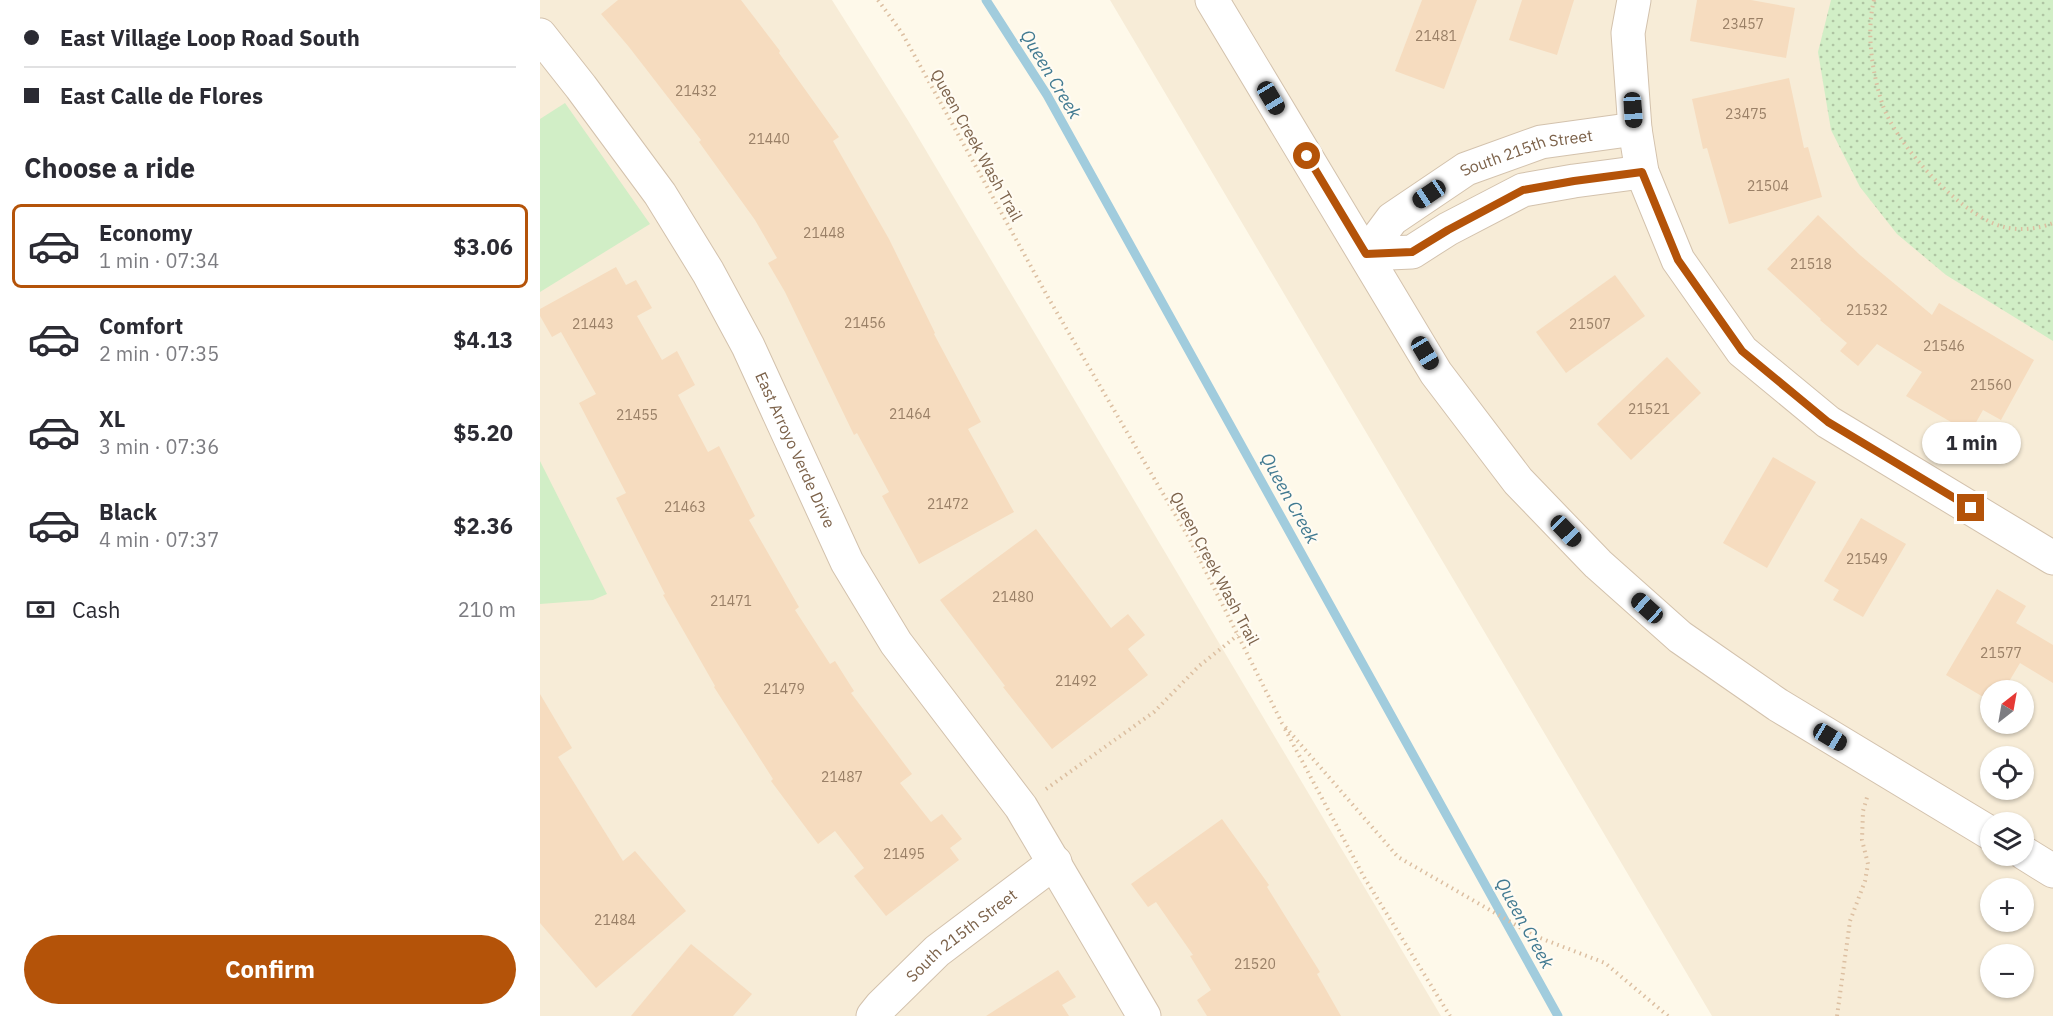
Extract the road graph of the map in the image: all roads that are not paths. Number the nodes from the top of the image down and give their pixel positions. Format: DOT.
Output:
graph roads {
  1 [pos="1212,0"];
  2 [pos="1634,0"];
  3 [pos="540,35"];
  4 [pos="1635,129"];
  5 [pos="1642,172"];
  6 [pos="1366,254"];
  7 [pos="2053,558"];
  8 [pos="1980,827"];
  9 [pos="2034,859"];
  10 [pos="1055,862"];
  11 [pos="2053,871"];
  12 [pos="873,1016"];
  13 [pos="1144,1016"];
  1 -- 6 [label="street"];
  2 -- 4 [label="street"];
  3 -- 10 [label="street, East Arroyo Verde Drive"];
  4 -- 5 [label="street"];
  4 -- 6 [label="street, South 215th Street"];
  5 -- 6 [label="street, South 215th Street"];
  5 -- 7 [label="street"];
  6 -- 8 [label="street"];
  9 -- 11 [label="street"];
  10 -- 12 [label="street, South 215th Street"];
  10 -- 13 [label="street, East Arroyo Verde Drive"];
}
